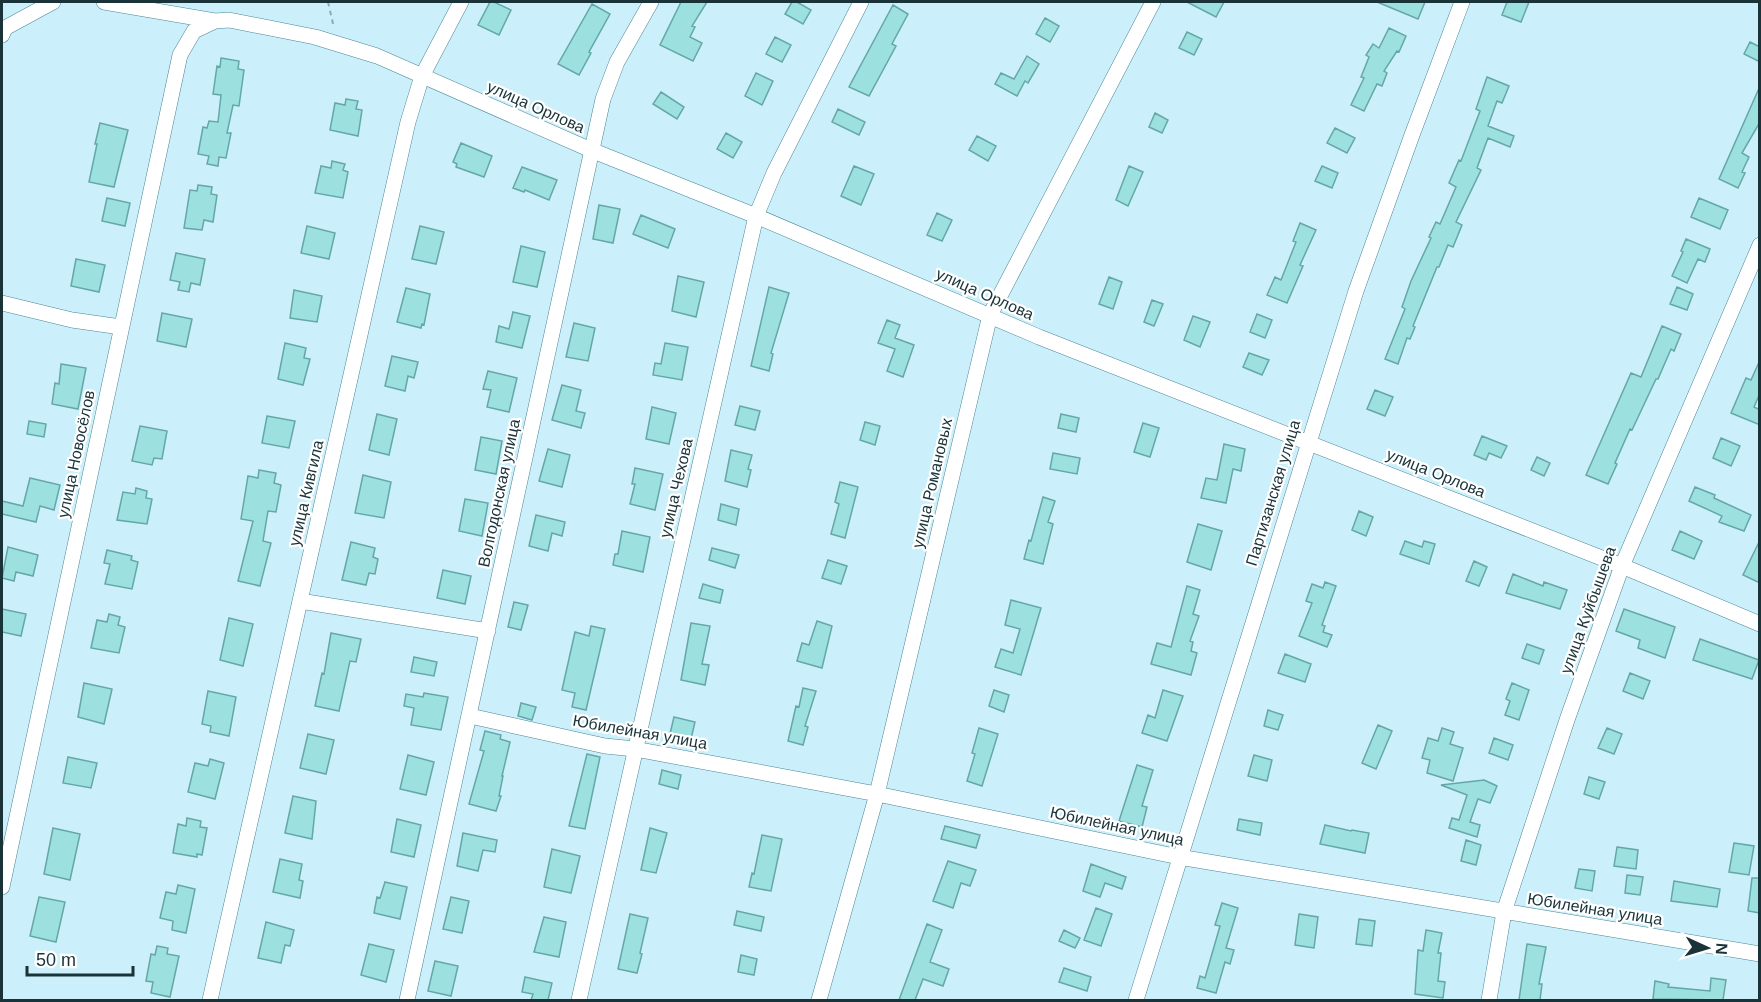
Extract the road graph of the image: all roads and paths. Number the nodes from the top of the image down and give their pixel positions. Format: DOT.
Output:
graph roads {
  1 [pos="53,2"];
  2 [pos="104,2"];
  3 [pos="328,2"];
  4 [pos="461,2"];
  5 [pos="651,2"];
  6 [pos="861,2"];
  7 [pos="1153,2"];
  8 [pos="1462,2"];
  9 [pos="215,21"];
  10 [pos="194,31"];
  11 [pos="2,35"];
  12 [pos="342,45"];
  13 [pos="422,76"];
  14 [pos="591,150"];
  15 [pos="756,216"];
  16 [pos="1760,245"];
  17 [pos="2,303"];
  18 [pos="990,315"];
  19 [pos="121,327"];
  20 [pos="1308,442"];
  21 [pos="1622,566"];
  22 [pos="300,601"];
  23 [pos="1760,624"];
  24 [pos="488,631"];
  25 [pos="470,716"];
  26 [pos="635,749"];
  27 [pos="877,794"];
  28 [pos="1179,857"];
  29 [pos="2,887"];
  30 [pos="1503,912"];
  31 [pos="1760,954"];
  32 [pos="210,1000"];
  33 [pos="407,1000"];
  34 [pos="579,1000"];
  35 [pos="819,1000"];
  36 [pos="1136,1000"];
  37 [pos="1489,1000"];
  1 -- 11 [label="street"];
  2 -- 9 [label="street"];
  3 -- 12 [label="path"];
  4 -- 13 [label="street, улица Кивгила"];
  5 -- 14 [label="street, Волгодонская улица"];
  6 -- 15 [label="street, улица Чехова"];
  7 -- 18 [label="street, улица Романовых"];
  8 -- 20 [label="street, Партизанская улица"];
  9 -- 10 [label="street, улица Орлова"];
  9 -- 12 [label="street, улица Орлова"];
  10 -- 19 [label="street, улица Новосёлов"];
  12 -- 13 [label="street, улица Орлова"];
  13 -- 14 [label="street, улица Орлова"];
  13 -- 22 [label="street, улица Кивгила"];
  14 -- 15 [label="street, улица Орлова"];
  14 -- 24 [label="street, Волгодонская улица"];
  15 -- 18 [label="street, улица Орлова"];
  15 -- 26 [label="street, улица Чехова"];
  16 -- 21 [label="street, улица Куйбышева"];
  17 -- 19 [label="street"];
  18 -- 20 [label="street, улица Орлова"];
  18 -- 27 [label="street, улица Романовых"];
  19 -- 29 [label="street, улица Новосёлов"];
  20 -- 21 [label="street, улица Орлова"];
  20 -- 28 [label="street, Партизанская улица"];
  21 -- 23 [label="street, улица Орлова"];
  21 -- 30 [label="street, улица Куйбышева"];
  22 -- 24 [label="street"];
  22 -- 32 [label="street, улица Кивгила"];
  24 -- 25 [label="street, Волгодонская улица"];
  25 -- 26 [label="street, Юбилейная улица"];
  25 -- 33 [label="street, Волгодонская улица"];
  26 -- 27 [label="street, Юбилейная улица"];
  26 -- 34 [label="street, улица Чехова"];
  27 -- 28 [label="street, Юбилейная улица"];
  27 -- 35 [label="street, улица Романовых"];
  28 -- 30 [label="street, Юбилейная улица"];
  28 -- 36 [label="street, Партизанская улица"];
  30 -- 31 [label="street, Юбилейная улица"];
  30 -- 37 [label="street, улица Куйбышева"];
}
